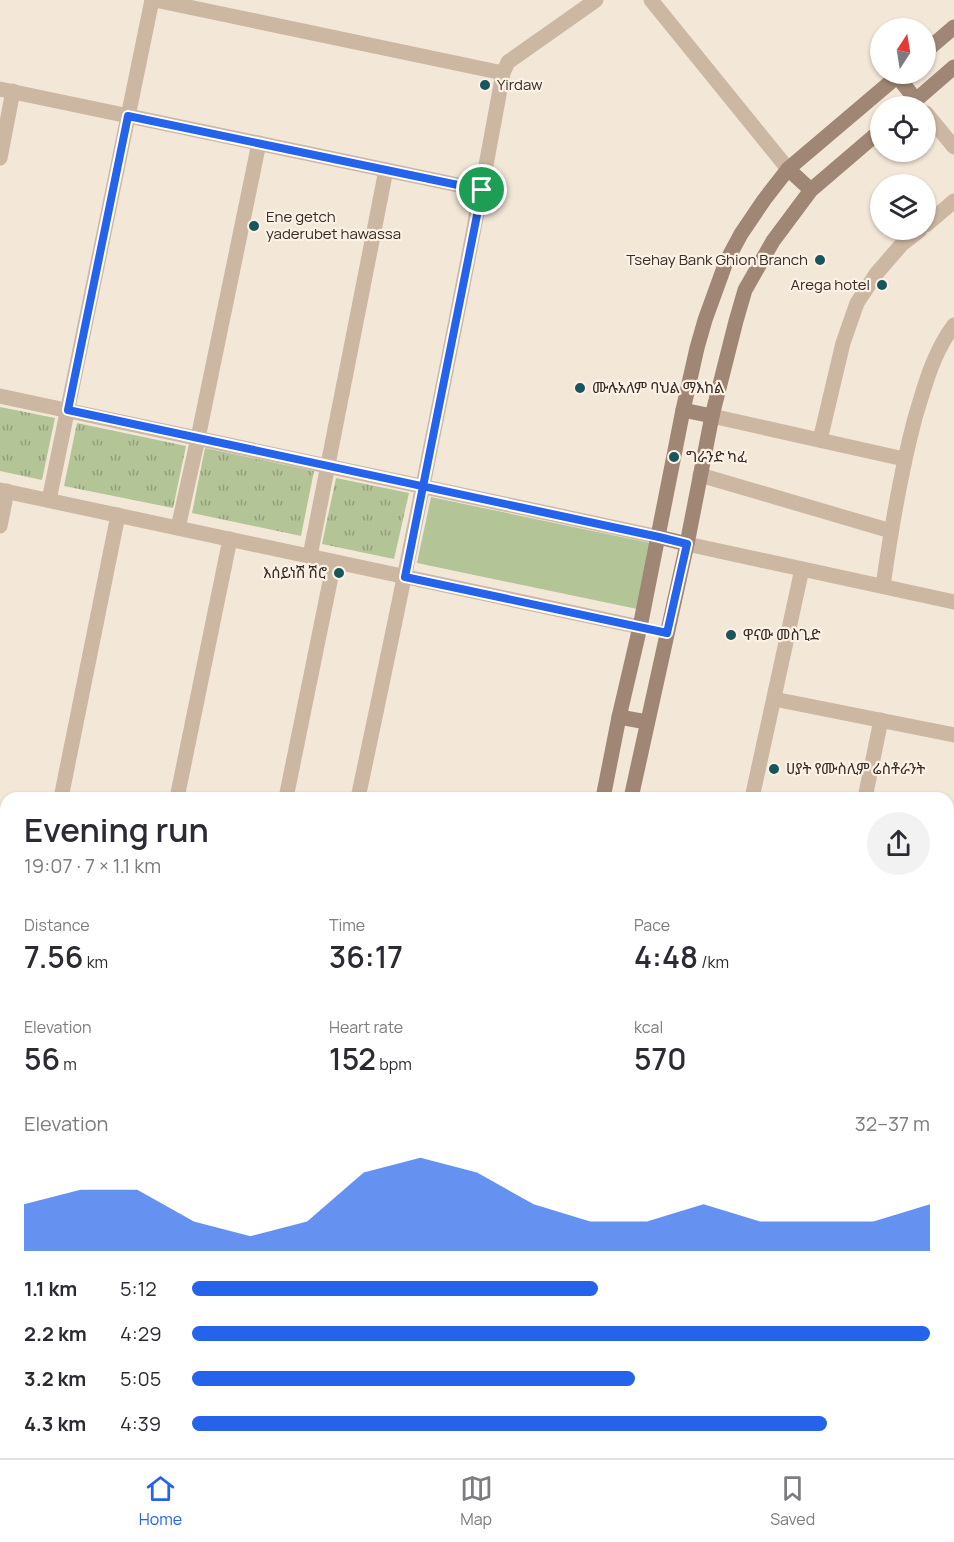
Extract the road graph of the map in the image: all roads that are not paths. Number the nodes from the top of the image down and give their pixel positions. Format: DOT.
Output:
graph roads {
  1 [pos="154,0"];
  2 [pos="596,0"];
  3 [pos="651,0"];
  4 [pos="954,27"];
  5 [pos="936,42"];
  6 [pos="954,67"];
  7 [pos="503,73"];
  8 [pos="887,84"];
  9 [pos="6,90"];
  10 [pos="927,96"];
  11 [pos="128,116"];
  12 [pos="936,126"];
  13 [pos="870,139"];
  14 [pos="259,143"];
  15 [pos="954,147"];
  16 [pos="0,158"];
  17 [pos="788,169"];
  18 [pos="386,170"];
  19 [pos="482,190"];
  20 [pos="811,190"];
  21 [pos="954,201"];
  22 [pos="936,216"];
  23 [pos="907,240"];
  24 [pos="954,325"];
  25 [pos="0,396"];
  26 [pos="68,410"];
  27 [pos="683,410"];
  28 [pos="712,416"];
  29 [pos="198,438"];
  30 [pos="820,440"];
  31 [pos="904,459"];
  32 [pos="327,466"];
  33 [pos="700,475"];
  34 [pos="423,486"];
  35 [pos="3,491"];
  36 [pos="49,500"];
  37 [pos="118,515"];
  38 [pos="0,526"];
  39 [pos="178,528"];
  40 [pos="891,531"];
  41 [pos="659,537"];
  42 [pos="230,539"];
  43 [pos="687,544"];
  44 [pos="310,556"];
  45 [pos="334,562"];
  46 [pos="802,569"];
  47 [pos="405,577"];
  48 [pos="883,586"];
  49 [pos="954,602"];
  50 [pos="640,627"];
  51 [pos="667,633"];
  52 [pos="774,699"];
  53 [pos="619,717"];
  54 [pos="880,720"];
  55 [pos="647,723"];
  56 [pos="954,735"];
  57 [pos="62,792"];
  58 [pos="178,792"];
  59 [pos="287,792"];
  60 [pos="359,792"];
  61 [pos="604,792"];
  62 [pos="633,792"];
  63 [pos="753,792"];
  64 [pos="866,792"];
  1 -- 7 [label="street"];
  1 -- 11 [label="street"];
  2 -- 7 [label="street"];
  3 -- 17 [label="street"];
  4 -- 5 [label="street"];
  6 -- 10 [label="street"];
  7 -- 19 [label="street"];
  8 -- 17 [label="street"];
  9 -- 11 [label="street"];
  9 -- 16 [label="street"];
  11 -- 14 [label="street"];
  11 -- 26 [label="street"];
  12 -- 15 [label="street"];
  13 -- 20 [label="street"];
  14 -- 18 [label="street"];
  14 -- 29 [label="street"];
  17 -- 20 [label="street"];
  17 -- 27 [label="street"];
  18 -- 19 [label="street"];
  18 -- 32 [label="street"];
  19 -- 34 [label="street"];
  20 -- 28 [label="street"];
  21 -- 22 [label="street"];
  23 -- 30 [label="street"];
  24 -- 31 [label="street"];
  25 -- 26 [label="street"];
  26 -- 29 [label="street"];
  26 -- 36 [label="street"];
  27 -- 28 [label="street"];
  27 -- 41 [label="street"];
  28 -- 30 [label="street"];
  28 -- 33 [label="street"];
  29 -- 32 [label="street"];
  29 -- 39 [label="street"];
  30 -- 31 [label="street"];
  31 -- 40 [label="street"];
  32 -- 34 [label="street"];
  32 -- 44 [label="street"];
  33 -- 40 [label="street"];
  33 -- 43 [label="street"];
  34 -- 41 [label="street"];
  34 -- 47 [label="street"];
  35 -- 36 [label="street"];
  35 -- 38 [label="street"];
  36 -- 37 [label="street"];
  37 -- 39 [label="street"];
  37 -- 57 [label="street"];
  39 -- 42 [label="street"];
  40 -- 48 [label="street"];
  41 -- 43 [label="street"];
  41 -- 50 [label="street"];
  42 -- 44 [label="street"];
  42 -- 58 [label="street"];
  43 -- 46 [label="street"];
  43 -- 51 [label="street"];
  44 -- 45 [label="street"];
  45 -- 47 [label="street"];
  45 -- 59 [label="street"];
  46 -- 48 [label="street"];
  46 -- 52 [label="street"];
  47 -- 50 [label="street"];
  47 -- 60 [label="street"];
  48 -- 49 [label="street"];
  50 -- 51 [label="street"];
  50 -- 53 [label="street"];
  51 -- 55 [label="street"];
  52 -- 54 [label="street"];
  52 -- 63 [label="street"];
  53 -- 55 [label="street"];
  53 -- 61 [label="street"];
  54 -- 56 [label="street"];
  54 -- 64 [label="street"];
  55 -- 62 [label="street"];
}
